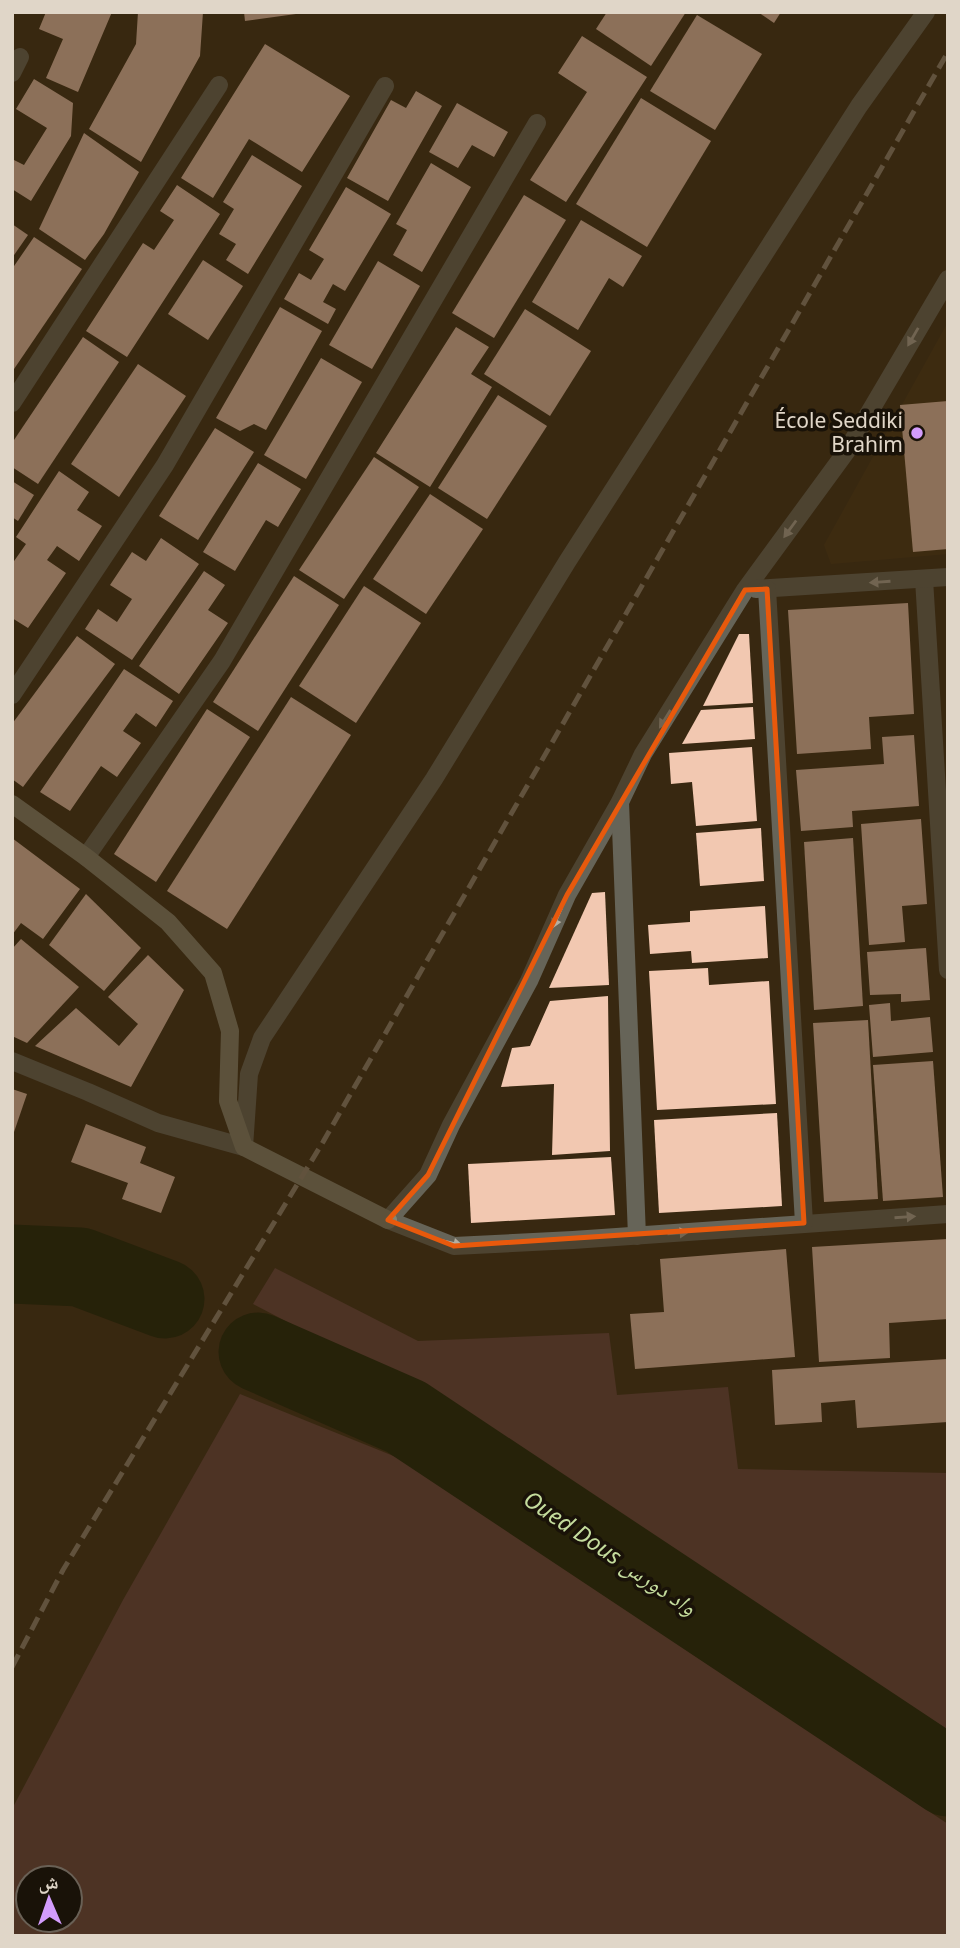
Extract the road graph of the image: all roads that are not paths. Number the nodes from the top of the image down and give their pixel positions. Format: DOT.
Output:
graph roads {
  1 [pos="926,12"];
  2 [pos="219,85"];
  3 [pos="385,86"];
  4 [pos="537,124"];
  5 [pos="948,279"];
  6 [pos="12,403"];
  7 [pos="948,577"];
  8 [pos="924,579"];
  9 [pos="767,589"];
  10 [pos="746,590"];
  11 [pos="12,695"];
  12 [pos="620,802"];
  13 [pos="12,804"];
  14 [pos="86,857"];
  15 [pos="948,970"];
  16 [pos="12,1061"];
  17 [pos="244,1147"];
  18 [pos="948,1214"];
  19 [pos="388,1220"];
  20 [pos="804,1223"];
  21 [pos="636,1236"];
  1 -- 17 [label="street"];
  2 -- 6 [label="street"];
  3 -- 11 [label="street"];
  4 -- 14 [label="street"];
  5 -- 10 [label="street, one-way"];
  7 -- 8 [label="street"];
  8 -- 9 [label="street, one-way"];
  8 -- 15 [label="street"];
  9 -- 10 [label="street"];
  9 -- 20 [label="street"];
  10 -- 12 [label="street, one-way"];
  12 -- 19 [label="street, one-way"];
  12 -- 21 [label="street"];
  13 -- 14 [label="main road"];
  14 -- 17 [label="main road"];
  16 -- 17 [label="street"];
  17 -- 19 [label="main road"];
  20 -- 18 [label="street, one-way"];
  19 -- 21 [label="street, one-way"];
  21 -- 20 [label="street, one-way"];
}
